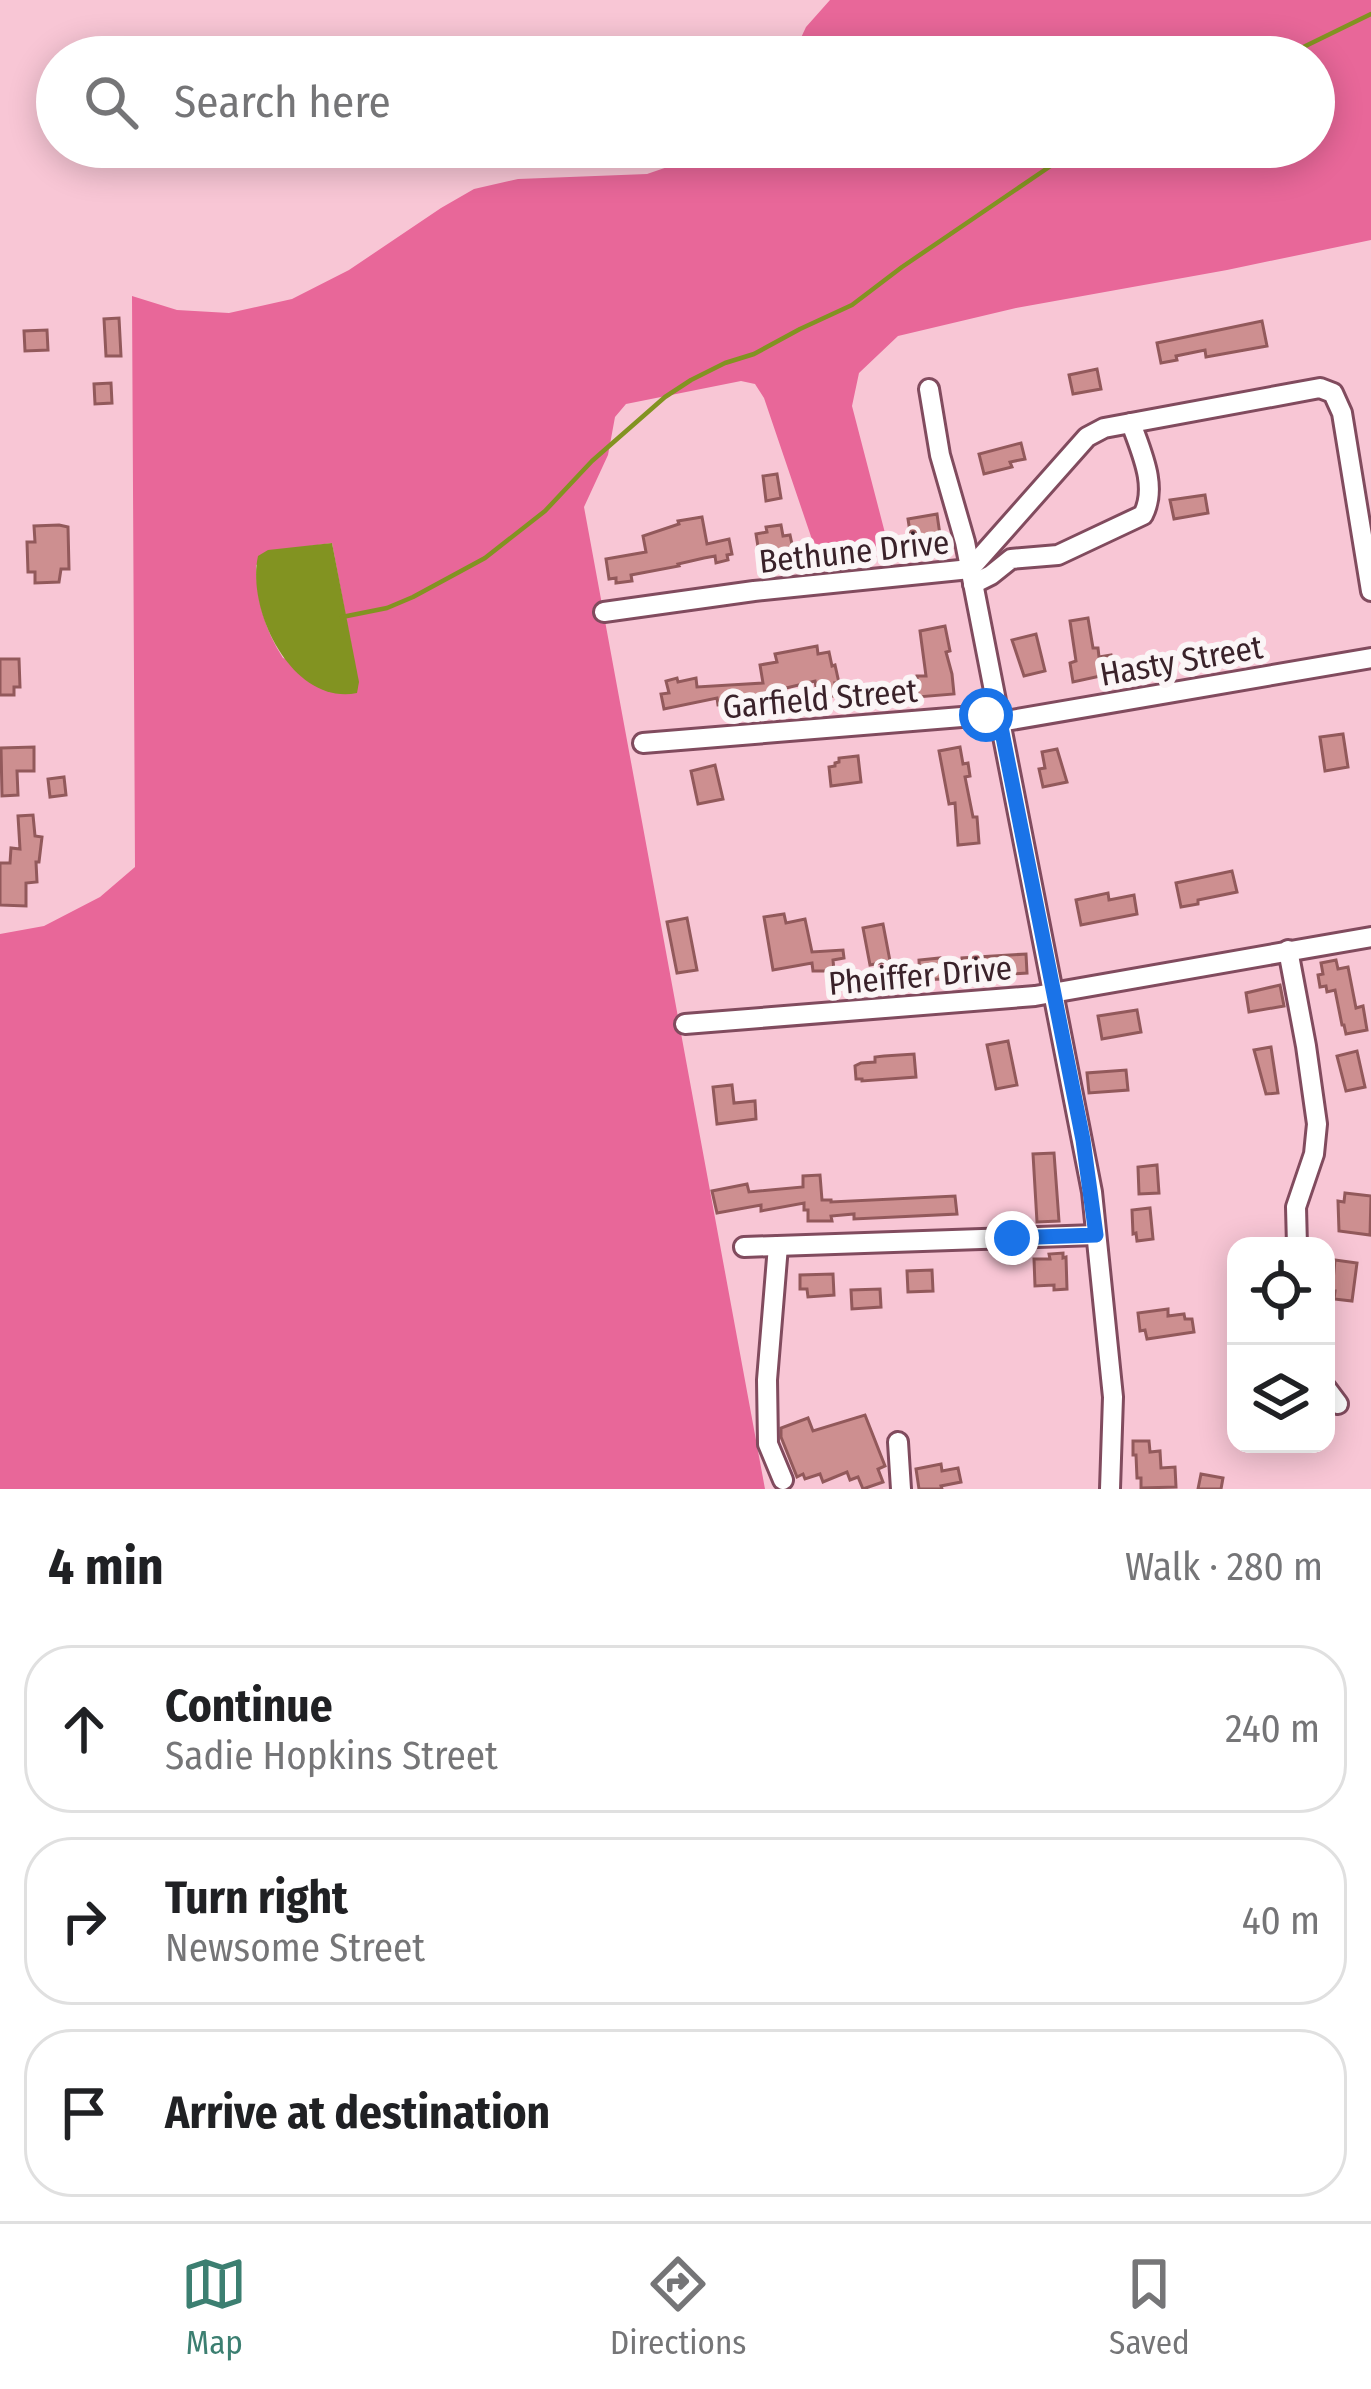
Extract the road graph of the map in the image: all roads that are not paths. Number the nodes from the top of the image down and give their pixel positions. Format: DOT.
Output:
graph roads {
  1 [pos="929,389"];
  2 [pos="1132,423"];
  3 [pos="1348,454"];
  4 [pos="1371,454"];
  5 [pos="971,576"];
  6 [pos="1371,591"];
  7 [pos="604,612"];
  8 [pos="1371,658"];
  9 [pos="1000,722"];
  10 [pos="643,743"];
  11 [pos="1371,937"];
  12 [pos="1288,950"];
  13 [pos="1052,994"];
  14 [pos="685,1024"];
  15 [pos="1096,1235"];
  16 [pos="1298,1237"];
  17 [pos="778,1246"];
  18 [pos="744,1247"];
  19 [pos="898,1442"];
  20 [pos="783,1480"];
  21 [pos="901,1489"];
  22 [pos="1111,1489"];
  1 -- 5 [label="street"];
  2 -- 3 [label="street, Bethune Drive"];
  2 -- 5 [label="street, Bethune Drive"];
  2 -- 5 [label="street"];
  3 -- 4 [label="street"];
  3 -- 6 [label="street"];
  5 -- 7 [label="street, Bethune Drive"];
  5 -- 9 [label="street"];
  8 -- 9 [label="street, Hasty Street"];
  9 -- 10 [label="street, Garfield Street"];
  9 -- 13 [label="street"];
  11 -- 12 [label="street, Pheiffer Drive"];
  12 -- 13 [label="street, Pheiffer Drive"];
  12 -- 16 [label="street"];
  13 -- 14 [label="street, Pheiffer Drive"];
  13 -- 15 [label="street"];
  15 -- 17 [label="street"];
  15 -- 22 [label="street"];
  17 -- 18 [label="street"];
  17 -- 20 [label="street"];
  19 -- 21 [label="street"];
}
